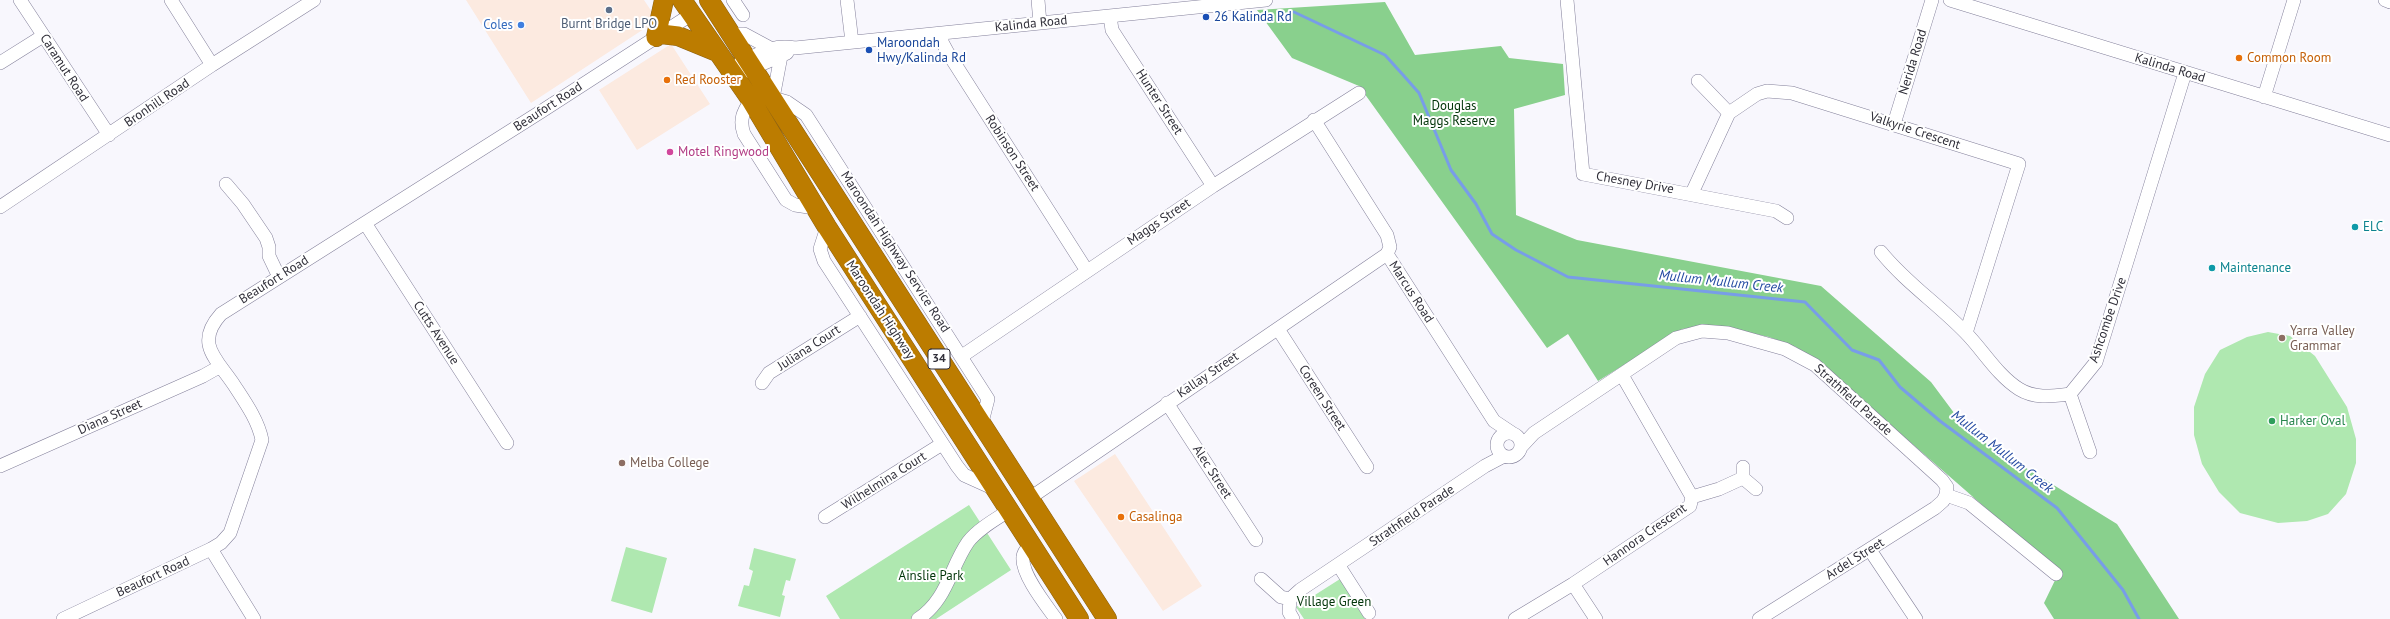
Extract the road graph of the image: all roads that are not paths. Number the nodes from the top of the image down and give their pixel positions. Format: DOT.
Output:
graph roads {
  1 [pos="20,0"];
  2 [pos="171,0"];
  3 [pos="314,0"];
  4 [pos="664,0"];
  5 [pos="734,0"];
  6 [pos="847,0"];
  7 [pos="1038,0"];
  8 [pos="1266,0"];
  9 [pos="1567,0"];
  10 [pos="1932,0"];
  11 [pos="1950,0"];
  12 [pos="2294,0"];
  13 [pos="2385,0"];
  14 [pos="710,1"];
  15 [pos="2390,2"];
  16 [pos="687,7"];
  17 [pos="743,15"];
  18 [pos="1110,16"];
  19 [pos="1040,23"];
  20 [pos="942,33"];
  21 [pos="731,34"];
  22 [pos="43,36"];
  23 [pos="658,36"];
  24 [pos="852,42"];
  25 [pos="770,48"];
  26 [pos="795,48"];
  27 [pos="716,52"];
  28 [pos="781,56"];
  29 [pos="0,63"];
  30 [pos="750,63"];
  31 [pos="212,65"];
  32 [pos="731,73"];
  33 [pos="2185,73"];
  34 [pos="1698,81"];
  35 [pos="1359,93"];
  36 [pos="2264,97"];
  37 [pos="773,98"];
  38 [pos="1729,113"];
  39 [pos="1314,120"];
  40 [pos="1894,124"];
  41 [pos="109,135"];
  42 [pos="2390,135"];
  43 [pos="226,184"];
  44 [pos="1213,186"];
  45 [pos="1692,193"];
  46 [pos="0,207"];
  47 [pos="1787,218"];
  48 [pos="365,223"];
  49 [pos="827,227"];
  50 [pos="1881,252"];
  51 [pos="1387,254"];
  52 [pos="1087,271"];
  53 [pos="279,277"];
  54 [pos="860,316"];
  55 [pos="1278,329"];
  56 [pos="1966,333"];
  57 [pos="962,356"];
  58 [pos="218,367"];
  59 [pos="1622,375"];
  60 [pos="762,384"];
  61 [pos="2070,394"];
  62 [pos="1167,403"];
  63 [pos="1494,421"];
  64 [pos="981,426"];
  65 [pos="1534,433"];
  66 [pos="1513,434"];
  67 [pos="507,443"];
  68 [pos="1496,443"];
  69 [pos="942,444"];
  70 [pos="1521,447"];
  71 [pos="2090,452"];
  72 [pos="1504,456"];
  73 [pos="0,466"];
  74 [pos="1485,466"];
  75 [pos="1367,467"];
  76 [pos="1756,489"];
  77 [pos="996,490"];
  78 [pos="1946,495"];
  79 [pos="1692,497"];
  80 [pos="1030,498"];
  81 [pos="1010,510"];
  82 [pos="825,517"];
  83 [pos="1256,540"];
  84 [pos="1031,544"];
  85 [pos="211,549"];
  86 [pos="1870,550"];
  87 [pos="1339,566"];
  88 [pos="2056,574"];
  89 [pos="1261,579"];
  90 [pos="1084,583"];
  91 [pos="1573,584"];
  92 [pos="1290,599"];
  93 [pos="1370,613"];
  94 [pos="63,619"];
  95 [pos="254,619"];
  96 [pos="918,619"];
  97 [pos="1056,619"];
  98 [pos="1080,619"];
  99 [pos="1107,619"];
  100 [pos="1118,619"];
  101 [pos="1292,619"];
  102 [pos="1515,619"];
  103 [pos="1596,619"];
  104 [pos="1759,619"];
  105 [pos="1916,619"];
  1 -- 22 [label="street, Caramut Road"];
  2 -- 31 [label="street"];
  3 -- 31 [label="street, Bronhill Road"];
  4 -- 23 [label="highway"];
  5 -- 17 [label="street"];
  6 -- 24 [label="street"];
  7 -- 19 [label="street"];
  8 -- 18 [label="street, Kalinda Road"];
  9 -- 45 [label="street, Chesney Drive"];
  10 -- 40 [label="street, Nerida Road"];
  11 -- 33 [label="street, Kalinda Road"];
  12 -- 36 [label="street"];
  13 -- 15 [label="street"];
  14 -- 16 [label="highway"];
  14 -- 21 [label="highway, Maroondah Highway / 34"];
  16 -- 23 [label="street, Beaufort Road"];
  16 -- 27 [label="highway, Maroondah Highway / 34"];
  18 -- 19 [label="street, Kalinda Road"];
  18 -- 44 [label="street, Hunter Street"];
  19 -- 20 [label="street, Kalinda Road"];
  20 -- 24 [label="street, Kalinda Road"];
  20 -- 52 [label="street, Robinson Street"];
  21 -- 25 [label="street"];
  21 -- 30 [label="highway, Maroondah Highway / 34"];
  22 -- 29 [label="street"];
  22 -- 41 [label="street, Caramut Road"];
  23 -- 27 [label="highway"];
  23 -- 48 [label="street, Beaufort Road"];
  24 -- 26 [label="street, Kalinda Road"];
  25 -- 26 [label="street, Kalinda Road"];
  25 -- 30 [label="street, Kalinda Road"];
  26 -- 28 [label="street, Kalinda Road"];
  27 -- 32 [label="highway, Maroondah Highway / 34"];
  28 -- 30 [label="street, Kalinda Road"];
  28 -- 37 [label="street"];
  30 -- 32 [label="street, Kalinda Road"];
  30 -- 37 [label="highway, Maroondah Highway / 34"];
  31 -- 41 [label="street, Bronhill Road"];
  32 -- 49 [label="highway, Maroondah Highway / 34"];
  33 -- 36 [label="street, Kalinda Road"];
  33 -- 61 [label="street, Ashcombe Drive"];
  34 -- 38 [label="street"];
  35 -- 39 [label="street, Maggs Street"];
  36 -- 42 [label="street, Kalinda Road"];
  37 -- 57 [label="street, Maroondah Highway Service Road"];
  37 -- 64 [label="highway, Maroondah Highway / 34"];
  38 -- 40 [label="street, Valkyrie Crescent"];
  38 -- 45 [label="street"];
  39 -- 44 [label="street, Maggs Street"];
  39 -- 51 [label="street, Marcus Road"];
  40 -- 56 [label="street, Valkyrie Crescent"];
  41 -- 46 [label="street, Bronhill Road"];
  43 -- 53 [label="street"];
  44 -- 52 [label="street, Maggs Street"];
  45 -- 47 [label="street, Chesney Drive"];
  48 -- 53 [label="street, Beaufort Road"];
  48 -- 67 [label="street, Cutts Avenue"];
  49 -- 54 [label="street"];
  49 -- 77 [label="highway, Maroondah Highway / 34"];
  50 -- 56 [label="street"];
  51 -- 55 [label="street, Kallay Street"];
  51 -- 63 [label="street, Marcus Road"];
  52 -- 57 [label="street, Maggs Street"];
  53 -- 58 [label="street, Beaufort Road"];
  54 -- 60 [label="street, Juliana Court"];
  54 -- 69 [label="street"];
  55 -- 62 [label="street, Kallay Street"];
  55 -- 75 [label="street, Coreen Street"];
  56 -- 61 [label="street"];
  57 -- 64 [label="street, Maroondah Highway Service Road"];
  58 -- 73 [label="street, Diana Street"];
  58 -- 85 [label="street, Beaufort Road"];
  59 -- 65 [label="street, Strathfield Parade"];
  59 -- 78 [label="street, Strathfield Parade"];
  59 -- 79 [label="street, Hannora Crescent"];
  61 -- 71 [label="street"];
  62 -- 80 [label="street, Kallay Street"];
  62 -- 83 [label="street, Alec Street"];
  63 -- 66 [label="street, Marcus Road"];
  63 -- 68 [label="street, Marcus Road"];
  64 -- 80 [label="highway, Maroondah Highway / 34"];
  65 -- 66 [label="street"];
  65 -- 70 [label="street, Strathfield Parade"];
  66 -- 68 [label="street"];
  66 -- 70 [label="street"];
  68 -- 72 [label="street"];
  68 -- 74 [label="street, Strathfield Parade"];
  69 -- 77 [label="street"];
  69 -- 82 [label="street, Wilhelmina Court"];
  70 -- 72 [label="street"];
  72 -- 74 [label="street, Strathfield Parade"];
  74 -- 87 [label="street, Strathfield Parade"];
  76 -- 79 [label="street"];
  77 -- 81 [label="highway, Maroondah Highway / 34"];
  78 -- 86 [label="street, Ardel Street"];
  78 -- 88 [label="street"];
  79 -- 91 [label="street, Hannora Crescent"];
  80 -- 81 [label="highway"];
  80 -- 90 [label="highway, Maroondah Highway / 34"];
  81 -- 84 [label="highway, Maroondah Highway / 34"];
  81 -- 96 [label="street"];
  84 -- 97 [label="street"];
  84 -- 98 [label="highway, Maroondah Highway / 34"];
  85 -- 94 [label="street, Beaufort Road"];
  85 -- 95 [label="street"];
  86 -- 104 [label="street, Ardel Street"];
  86 -- 105 [label="street"];
  87 -- 92 [label="street, Strathfield Parade"];
  87 -- 93 [label="street"];
  89 -- 92 [label="street"];
  90 -- 99 [label="highway, Maroondah Highway / 34"];
  90 -- 100 [label="street"];
  91 -- 102 [label="street, Hannora Crescent"];
  91 -- 103 [label="street"];
  92 -- 101 [label="street"];
}
